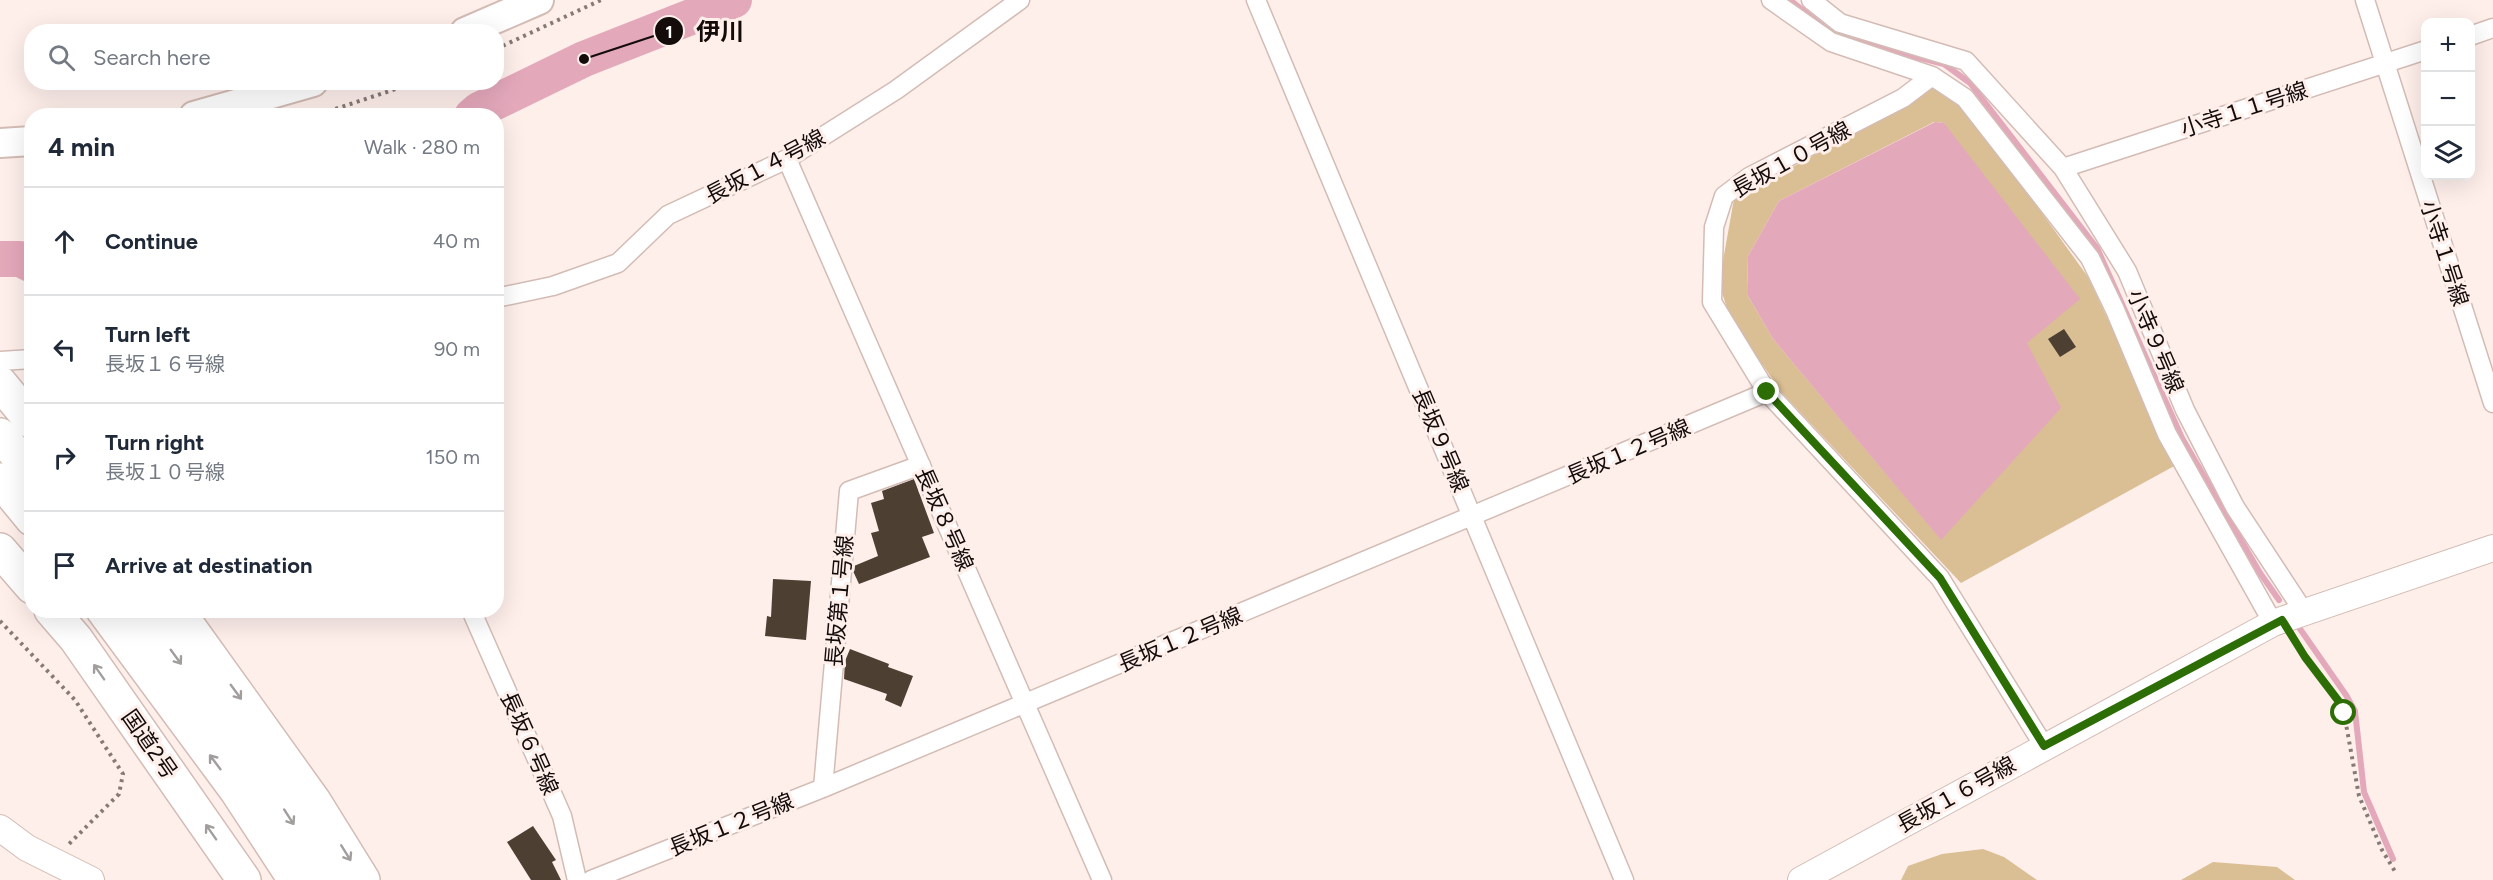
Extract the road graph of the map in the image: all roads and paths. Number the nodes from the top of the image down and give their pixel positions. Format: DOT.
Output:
graph roads {
  1 [pos="539,0"];
  2 [pos="601,0"];
  3 [pos="1020,0"];
  4 [pos="1256,0"];
  5 [pos="1771,0"];
  6 [pos="1811,0"];
  7 [pos="2365,0"];
  8 [pos="484,24"];
  9 [pos="2493,28"];
  10 [pos="2475,34"];
  11 [pos="504,45"];
  12 [pos="2421,52"];
  13 [pos="2385,63"];
  14 [pos="1932,76"];
  15 [pos="285,90"];
  16 [pos="393,90"];
  17 [pos="222,108"];
  18 [pos="338,108"];
  19 [pos="24,142"];
  20 [pos="0,143"];
  21 [pos="787,159"];
  22 [pos="2063,168"];
  23 [pos="504,296"];
  24 [pos="2127,306"];
  25 [pos="24,360"];
  26 [pos="0,361"];
  27 [pos="0,383"];
  28 [pos="1767,392"];
  29 [pos="2493,403"];
  30 [pos="24,412"];
  31 [pos="0,435"];
  32 [pos="24,464"];
  33 [pos="921,465"];
  34 [pos="0,480"];
  35 [pos="24,509"];
  36 [pos="1473,516"];
  37 [pos="2493,548"];
  38 [pos="0,550"];
  39 [pos="24,578"];
  40 [pos="58,618"];
  41 [pos="109,618"];
  42 [pos="147,618"];
  43 [pos="183,618"];
  44 [pos="475,618"];
  45 [pos="2286,618"];
  46 [pos="0,621"];
  47 [pos="1026,703"];
  48 [pos="2044,746"];
  49 [pos="823,788"];
  50 [pos="0,828"];
  51 [pos="52,860"];
  52 [pos="2396,873"];
  53 [pos="90,880"];
  54 [pos="244,880"];
  55 [pos="295,880"];
  56 [pos="329,880"];
  57 [pos="363,880"];
  58 [pos="577,880"];
  59 [pos="591,880"];
  60 [pos="1102,880"];
  61 [pos="1624,880"];
  62 [pos="1801,880"];
  1 -- 8 [label="main road"];
  2 -- 11 [label="path"];
  3 -- 21 [label="street, 長坂１４号線"];
  4 -- 36 [label="street, 長坂９号線"];
  5 -- 14 [label="street"];
  6 -- 22 [label="street, 小寺９号線"];
  7 -- 13 [label="street, 小寺１号線"];
  9 -- 10 [label="street"];
  12 -- 13 [label="street, 小寺１１号線"];
  13 -- 22 [label="street, 小寺１１号線"];
  13 -- 29 [label="street, 小寺１号線"];
  14 -- 24 [label="street"];
  14 -- 28 [label="street, 長坂１０号線"];
  15 -- 17 [label="main road"];
  16 -- 18 [label="path"];
  19 -- 20 [label="main road"];
  21 -- 23 [label="street, 長坂１４号線"];
  21 -- 33 [label="street, 長坂８号線"];
  22 -- 24 [label="street, 小寺９号線"];
  24 -- 45 [label="street, 小寺９号線"];
  24 -- 45 [label="street"];
  25 -- 26 [label="street"];
  27 -- 30 [label="highway"];
  28 -- 36 [label="street, 長坂１２号線"];
  28 -- 48 [label="street, 長坂１０号線"];
  31 -- 32 [label="highway"];
  33 -- 47 [label="street, 長坂８号線"];
  33 -- 49 [label="street, 長坂第１号線"];
  34 -- 35 [label="highway"];
  36 -- 47 [label="street, 長坂１２号線"];
  36 -- 61 [label="street, 長坂９号線"];
  37 -- 45 [label="street"];
  38 -- 39 [label="highway"];
  54 -- 40 [label="highway, 国道2号, one-way"];
  55 -- 41 [label="highway, one-way"];
  42 -- 56 [label="highway, one-way"];
  43 -- 57 [label="highway, one-way"];
  44 -- 58 [label="street, 長坂６号線"];
  45 -- 48 [label="street, 長坂１６号線"];
  45 -- 52 [label="path"];
  46 -- 51 [label="path"];
  47 -- 49 [label="street, 長坂１２号線"];
  47 -- 60 [label="street, 長坂８号線"];
  48 -- 62 [label="street, 長坂１６号線"];
  49 -- 59 [label="street, 長坂１２号線"];
  50 -- 51 [label="street"];
  51 -- 53 [label="street"];
}
